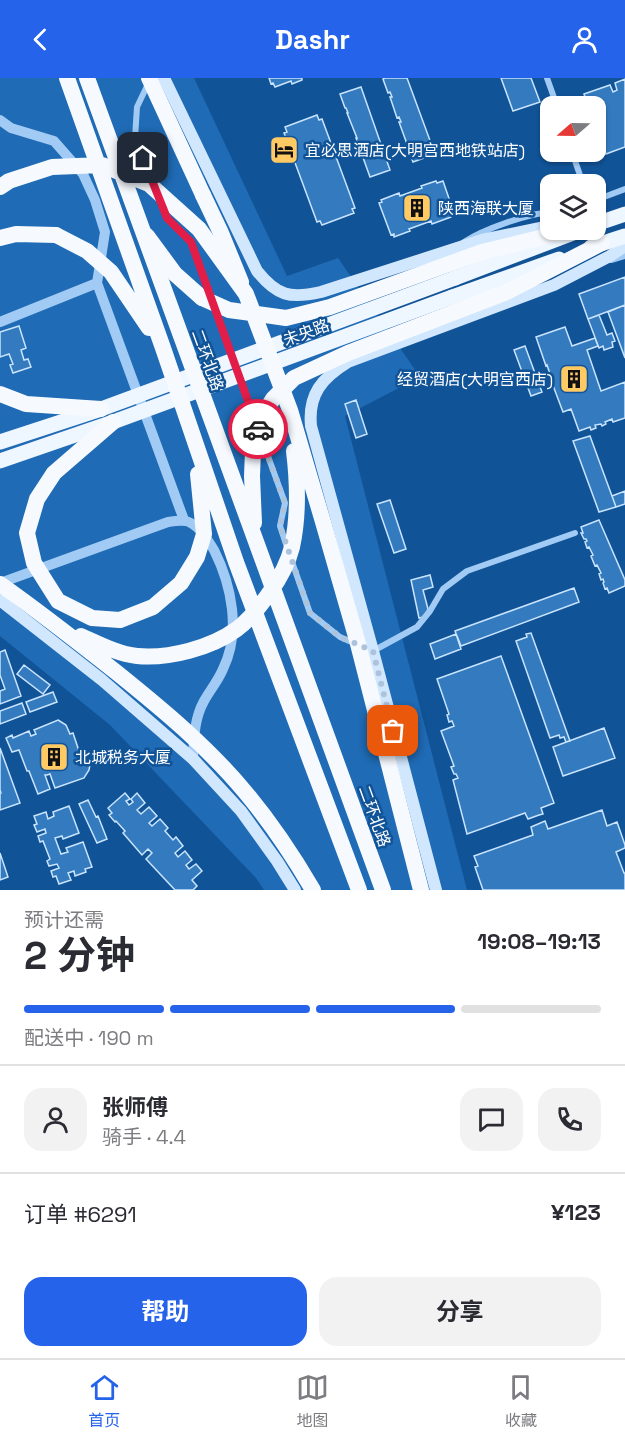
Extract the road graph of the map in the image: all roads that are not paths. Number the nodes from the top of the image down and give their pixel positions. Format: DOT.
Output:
graph roads {
  1 [pos="67,78"];
  2 [pos="87,78"];
  3 [pos="150,78"];
  4 [pos="164,78"];
  5 [pos="547,78"];
  6 [pos="553,96"];
  7 [pos="0,120"];
  8 [pos="0,187"];
  9 [pos="625,189"];
  10 [pos="606,196"];
  11 [pos="540,213"];
  12 [pos="625,213"];
  13 [pos="606,219"];
  14 [pos="540,228"];
  15 [pos="142,230"];
  16 [pos="625,236"];
  17 [pos="0,238"];
  18 [pos="540,238"];
  19 [pos="550,240"];
  20 [pos="602,243"];
  21 [pos="625,246"];
  22 [pos="450,250"];
  23 [pos="625,256"];
  24 [pos="588,268"];
  25 [pos="97,283"];
  26 [pos="246,294"];
  27 [pos="0,322"];
  28 [pos="163,348"];
  29 [pos="0,394"];
  30 [pos="101,409"];
  31 [pos="290,410"];
  32 [pos="113,422"];
  33 [pos="0,442"];
  34 [pos="195,445"];
  35 [pos="0,461"];
  36 [pos="184,520"];
  37 [pos="575,533"];
  38 [pos="255,539"];
  39 [pos="0,584"];
  40 [pos="0,600"];
  41 [pos="54,622"];
  42 [pos="373,651"];
  43 [pos="193,759"];
  44 [pos="295,890"];
  45 [pos="313,890"];
  46 [pos="358,890"];
  47 [pos="383,890"];
  48 [pos="422,890"];
  49 [pos="436,890"];
  1 -- 28 [label="highway, bridge"];
  2 -- 15 [label="highway, 二环北路, bridge"];
  3 -- 26 [label="highway, bridge"];
  3 -- 42 [label="street"];
  4 -- 22 [label="main road"];
  5 -- 6 [label="street"];
  7 -- 25 [label="street"];
  8 -- 26 [label="highway, bridge"];
  9 -- 10 [label="street"];
  11 -- 22 [label="street"];
  12 -- 13 [label="main road, 未央路"];
  14 -- 22 [label="main road"];
  15 -- 18 [label="highway, bridge"];
  15 -- 38 [label="highway, 二环北路, bridge"];
  16 -- 20 [label="main road, 未央路"];
  17 -- 28 [label="highway, bridge"];
  19 -- 30 [label="main road, 未央路, bridge"];
  20 -- 32 [label="main road, 未央路, bridge"];
  20 -- 38 [label="highway, bridge"];
  21 -- 24 [label="main road"];
  23 -- 24 [label="street"];
  24 -- 42 [label="main road"];
  25 -- 27 [label="street"];
  25 -- 36 [label="street"];
  26 -- 31 [label="highway, bridge"];
  28 -- 34 [label="highway, bridge"];
  29 -- 30 [label="highway, bridge"];
  30 -- 33 [label="main road, 未央路, bridge"];
  31 -- 41 [label="highway, bridge"];
  31 -- 48 [label="highway, bridge"];
  32 -- 34 [label="highway, bridge"];
  32 -- 35 [label="main road, 未央路, bridge"];
  34 -- 46 [label="highway, bridge"];
  36 -- 39 [label="street"];
  36 -- 43 [label="street"];
  37 -- 42 [label="street"];
  38 -- 47 [label="highway, 二环北路, bridge"];
  39 -- 41 [label="highway, bridge"];
  40 -- 43 [label="main road"];
  41 -- 45 [label="highway, bridge"];
  42 -- 49 [label="main road"];
  43 -- 44 [label="main road"];
}
